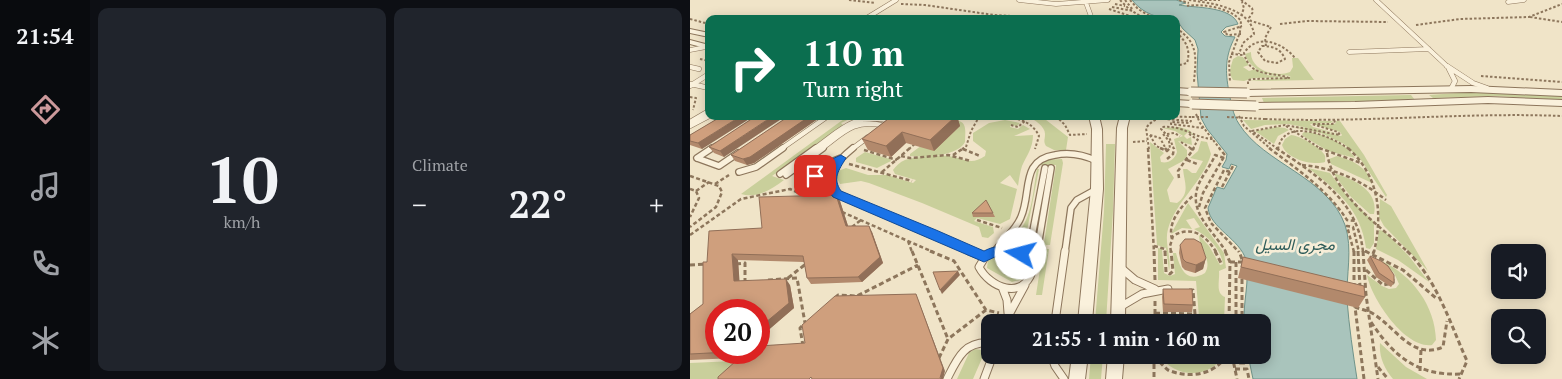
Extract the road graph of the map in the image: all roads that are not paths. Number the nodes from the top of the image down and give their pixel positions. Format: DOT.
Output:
graph roads {
  1 [pos="896,0"];
  2 [pos="1019,0"];
  3 [pos="1108,0"];
  4 [pos="1376,0"];
  5 [pos="1524,0"];
  6 [pos="1086,1"];
  7 [pos="1508,2"];
  8 [pos="872,15"];
  9 [pos="1091,15"];
  10 [pos="690,31"];
  11 [pos="705,34"];
  12 [pos="690,42"];
  13 [pos="705,46"];
  14 [pos="705,47"];
  15 [pos="1429,49"];
  16 [pos="690,50"];
  17 [pos="1349,52"];
  18 [pos="1448,67"];
  19 [pos="705,77"];
  20 [pos="692,84"];
  21 [pos="705,87"];
  22 [pos="1180,89"];
  23 [pos="1451,89"];
  24 [pos="1492,89"];
  25 [pos="1562,93"];
  26 [pos="1180,103"];
  27 [pos="1562,103"];
  28 [pos="705,113"];
  29 [pos="705,118"];
  30 [pos="691,120"];
  31 [pos="822,120"];
  32 [pos="858,120"];
  33 [pos="888,120"];
  34 [pos="1095,120"];
  35 [pos="1124,120"];
  36 [pos="690,126"];
  37 [pos="881,126"];
  38 [pos="722,141"];
  39 [pos="746,148"];
  40 [pos="843,160"];
  41 [pos="1097,161"];
  42 [pos="739,172"];
  43 [pos="1097,188"];
  44 [pos="837,194"];
  45 [pos="996,251"];
  46 [pos="984,257"];
  47 [pos="1016,257"];
  48 [pos="1030,268"];
  49 [pos="1120,268"];
  50 [pos="1025,284"];
  51 [pos="1002,287"];
  52 [pos="1155,289"];
  53 [pos="1188,290"];
  54 [pos="1119,308"];
  55 [pos="1007,314"];
  56 [pos="1010,314"];
  57 [pos="1056,314"];
  58 [pos="1086,314"];
  59 [pos="1119,314"];
  60 [pos="981,342"];
  61 [pos="990,364"];
  62 [pos="1054,364"];
  63 [pos="1079,364"];
  64 [pos="1115,364"];
  65 [pos="947,379"];
  66 [pos="984,379"];
  67 [pos="1064,379"];
  68 [pos="1077,379"];
  69 [pos="1114,379"];
  1 -- 8 [label="lane"];
  2 -- 6 [label="lane"];
  3 -- 6 [label="lane"];
  4 -- 15 [label="lane"];
  5 -- 7 [label="lane"];
  6 -- 9 [label="lane"];
  10 -- 11 [label="street"];
  12 -- 13 [label="street"];
  14 -- 16 [label="lane"];
  15 -- 17 [label="lane"];
  15 -- 18 [label="lane"];
  18 -- 23 [label="lane"];
  18 -- 24 [label="lane"];
  19 -- 20 [label="lane"];
  20 -- 21 [label="lane"];
  22 -- 23 [label="street, bridge"];
  23 -- 24 [label="street"];
  24 -- 25 [label="street"];
  26 -- 27 [label="street, bridge"];
  28 -- 30 [label="lane"];
  29 -- 36 [label="lane"];
  31 -- 42 [label="lane"];
  32 -- 37 [label="lane"];
  33 -- 37 [label="lane"];
  34 -- 41 [label="street"];
  35 -- 49 [label="street"];
  37 -- 40 [label="lane"];
  38 -- 39 [label="lane"];
  40 -- 44 [label="lane"];
  40 -- 44 [label="lane"];
  41 -- 43 [label="street"];
  41 -- 45 [label="lane"];
  43 -- 57 [label="lane"];
  43 -- 58 [label="street"];
  44 -- 46 [label="lane"];
  45 -- 46 [label="lane"];
  45 -- 47 [label="lane"];
  46 -- 51 [label="lane"];
  47 -- 48 [label="lane"];
  47 -- 48 [label="lane"];
  48 -- 50 [label="lane"];
  49 -- 52 [label="lane"];
  49 -- 54 [label="street"];
  50 -- 51 [label="lane"];
  50 -- 56 [label="lane"];
  51 -- 55 [label="lane"];
  52 -- 53 [label="lane"];
  52 -- 54 [label="lane"];
  54 -- 59 [label="street"];
  60 -- 65 [label="lane"];
  61 -- 66 [label="lane"];
  62 -- 67 [label="lane"];
  63 -- 68 [label="street"];
  64 -- 69 [label="street"];
}
